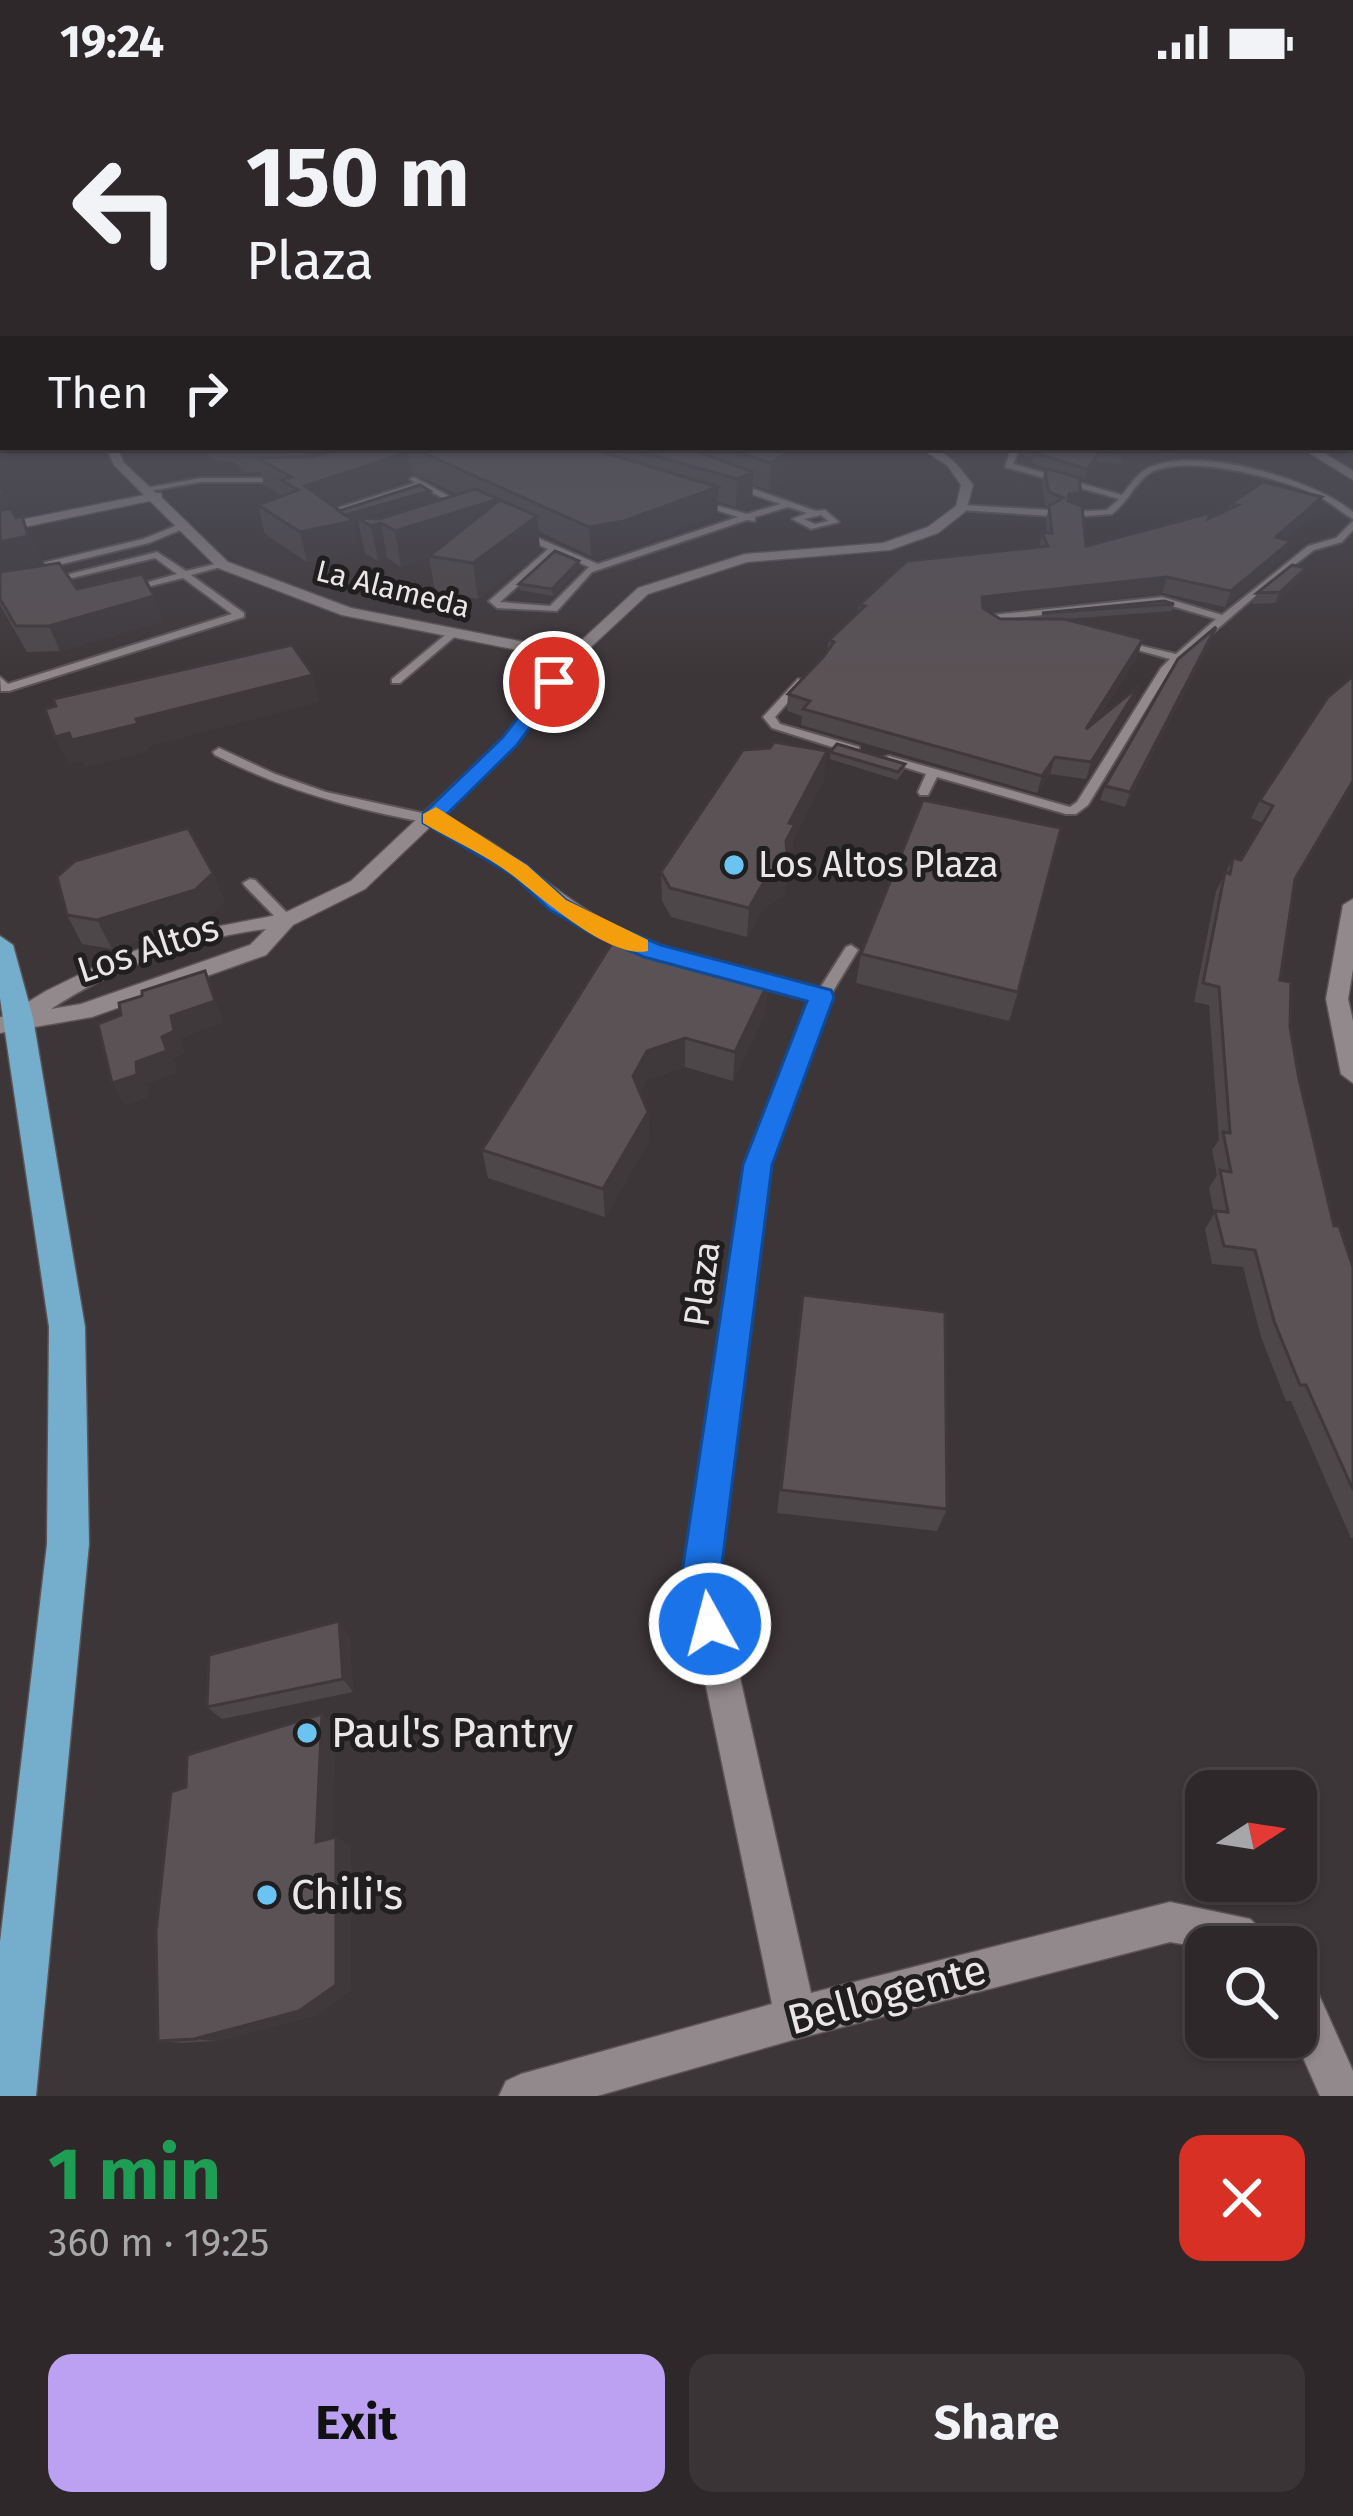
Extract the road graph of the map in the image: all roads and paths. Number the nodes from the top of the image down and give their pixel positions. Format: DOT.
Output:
graph roads {
  1 [pos="142,494"];
  2 [pos="145,494"];
  3 [pos="155,494"];
  4 [pos="388,494"];
  5 [pos="442,494"];
  6 [pos="761,494"];
  7 [pos="965,494"];
  8 [pos="1110,494"];
  9 [pos="1125,494"];
  10 [pos="1322,494"];
  11 [pos="1121,497"];
  12 [pos="450,498"];
  13 [pos="690,499"];
  14 [pos="963,502"];
  15 [pos="790,503"];
  16 [pos="428,505"];
  17 [pos="1050,507"];
  18 [pos="1071,508"];
  19 [pos="812,512"];
  20 [pos="0,519"];
  21 [pos="752,519"];
  22 [pos="1353,520"];
  23 [pos="460,521"];
  24 [pos="331,524"];
  25 [pos="185,525"];
  26 [pos="810,526"];
  27 [pos="827,526"];
  28 [pos="506,527"];
  29 [pos="0,528"];
  30 [pos="139,543"];
  31 [pos="553,549"];
  32 [pos="845,550"];
  33 [pos="823,551"];
  34 [pos="157,555"];
  35 [pos="221,564"];
  36 [pos="597,567"];
  37 [pos="184,575"];
  38 [pos="0,576"];
  39 [pos="110,577"];
  40 [pos="40,583"];
  41 [pos="1226,619"];
  42 [pos="1012,631"];
  43 [pos="454,633"];
  44 [pos="1098,636"];
  45 [pos="573,656"];
  46 [pos="1179,658"];
  47 [pos="814,668"];
  48 [pos="0,680"];
  49 [pos="396,681"];
  50 [pos="219,752"];
  51 [pos="933,773"];
  52 [pos="924,792"];
  53 [pos="431,819"];
  54 [pos="250,883"];
  55 [pos="1353,905"];
  56 [pos="286,920"];
  57 [pos="0,945"];
  58 [pos="850,950"];
  59 [pos="822,997"];
  60 [pos="1345,1002"];
  61 [pos="10,1022"];
  62 [pos="1353,1074"];
  63 [pos="1195,1926"];
  64 [pos="796,2018"];
  65 [pos="1317,2039"];
  66 [pos="8,2096"];
  67 [pos="521,2096"];
  68 [pos="1342,2096"];
  1 -- 20 [label="street"];
  2 -- 29 [label="street"];
  3 -- 25 [label="street, La Alameda"];
  4 -- 24 [label="lane"];
  5 -- 12 [label="lane"];
  6 -- 15 [label="lane"];
  7 -- 14 [label="street"];
  8 -- 11 [label="lane"];
  9 -- 11 [label="lane"];
  10 -- 22 [label="lane"];
  11 -- 18 [label="lane"];
  12 -- 16 [label="lane"];
  12 -- 23 [label="lane"];
  13 -- 21 [label="lane"];
  14 -- 17 [label="lane"];
  14 -- 32 [label="street, Los Altos"];
  15 -- 19 [label="lane"];
  15 -- 21 [label="lane"];
  19 -- 26 [label="lane"];
  19 -- 27 [label="lane"];
  21 -- 36 [label="lane"];
  22 -- 41 [label="lane"];
  25 -- 30 [label="lane"];
  25 -- 35 [label="street, La Alameda"];
  26 -- 27 [label="lane"];
  26 -- 33 [label="lane"];
  27 -- 32 [label="lane"];
  28 -- 31 [label="lane"];
  30 -- 34 [label="lane"];
  30 -- 38 [label="lane"];
  31 -- 36 [label="lane"];
  31 -- 36 [label="lane"];
  32 -- 33 [label="street, Los Altos"];
  33 -- 45 [label="street, Los Altos"];
  34 -- 37 [label="lane"];
  34 -- 39 [label="lane"];
  35 -- 37 [label="lane"];
  35 -- 43 [label="street, La Alameda"];
  37 -- 39 [label="lane"];
  37 -- 48 [label="lane"];
  39 -- 40 [label="lane"];
  41 -- 42 [label="lane"];
  41 -- 46 [label="lane"];
  43 -- 45 [label="street, La Alameda"];
  43 -- 49 [label="lane"];
  44 -- 46 [label="lane"];
  45 -- 53 [label="street, Los Altos"];
  46 -- 51 [label="lane"];
  47 -- 51 [label="lane"];
  50 -- 53 [label="lane"];
  51 -- 52 [label="lane"];
  53 -- 56 [label="street, Los Altos"];
  53 -- 59 [label="street"];
  54 -- 56 [label="lane"];
  55 -- 60 [label="street"];
  56 -- 61 [label="street, Los Altos"];
  57 -- 61 [label="main road"];
  58 -- 59 [label="lane"];
  59 -- 64 [label="street, Plaza"];
  60 -- 62 [label="street"];
  61 -- 66 [label="main road"];
  63 -- 64 [label="street, Bellogente"];
  64 -- 67 [label="street, Bellogente"];
  65 -- 68 [label="street"];
}
